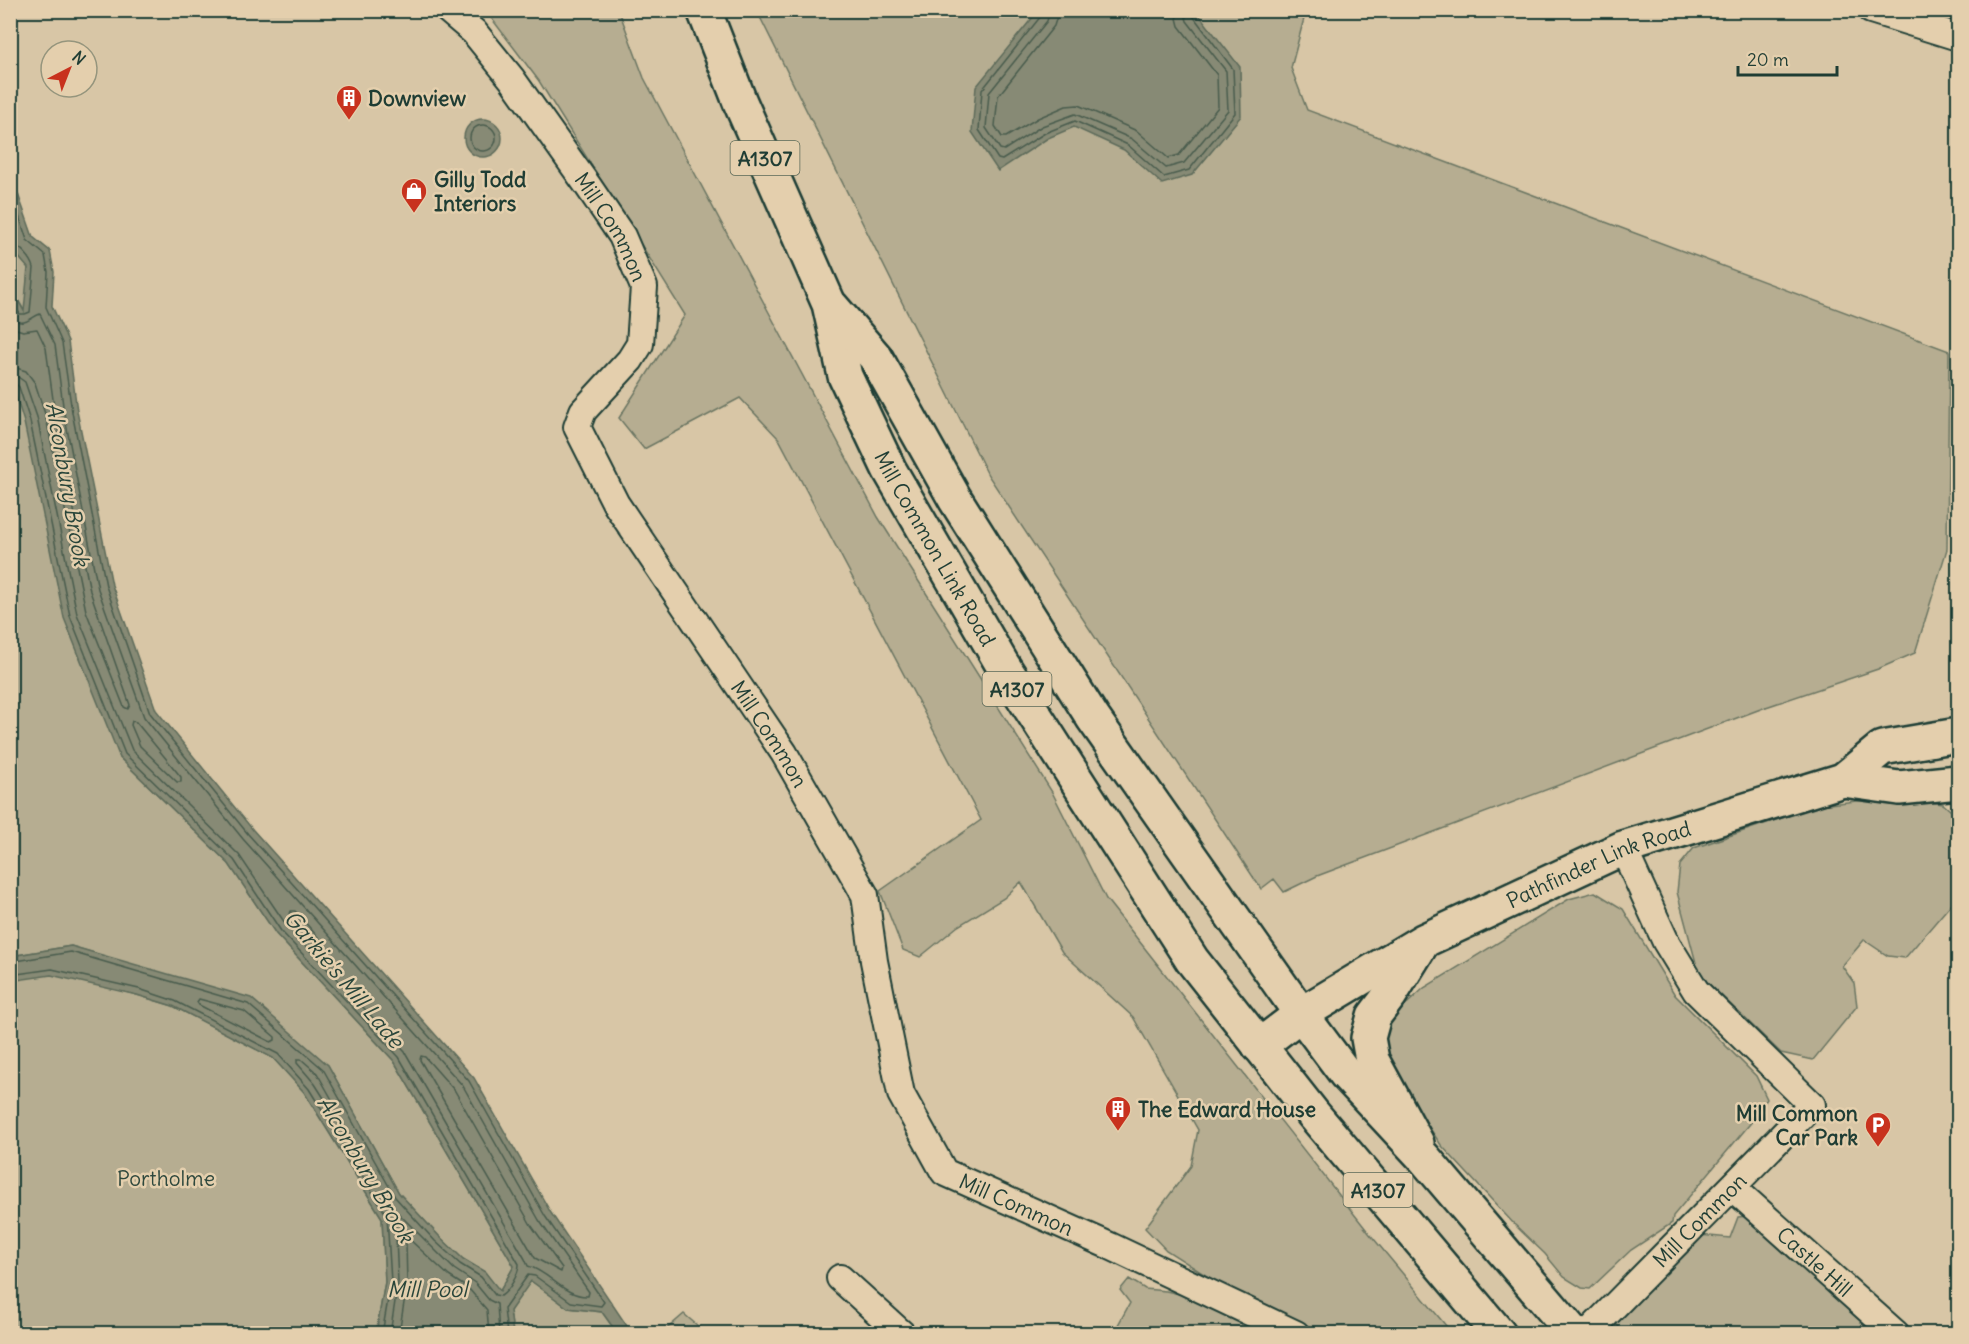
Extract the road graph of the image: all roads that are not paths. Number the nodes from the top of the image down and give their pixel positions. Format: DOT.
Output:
graph roads {
  1 [pos="448,10"];
  2 [pos="705,10"];
  3 [pos="1871,10"];
  4 [pos="1959,37"];
  5 [pos="829,304"];
  6 [pos="1959,735"];
  7 [pos="1843,780"];
  8 [pos="1959,782"];
  9 [pos="1623,848"];
  10 [pos="1423,941"];
  11 [pos="1301,1014"];
  12 [pos="1259,1046"];
  13 [pos="1425,1159"];
  14 [pos="1732,1188"];
  15 [pos="840,1278"];
  16 [pos="902,1334"];
  17 [pos="1296,1334"];
  18 [pos="1499,1334"];
  19 [pos="1574,1334"];
  20 [pos="1587,1334"];
  21 [pos="1896,1334"];
  1 -- 17 [label="street, Mill Common"];
  2 -- 5 [label="main road, Mill Common Link Road / A1307"];
  3 -- 4 [label="street"];
  5 -- 11 [label="main road, Mill Common Link Road / A1307"];
  5 -- 12 [label="main road, Mill Common Link Road / A1307"];
  6 -- 7 [label="main road, Pathfinder Link Road"];
  7 -- 8 [label="main road"];
  7 -- 9 [label="main road, Pathfinder Link Road"];
  9 -- 10 [label="main road, Pathfinder Link Road"];
  9 -- 14 [label="street, Mill Common"];
  10 -- 11 [label="main road, Pathfinder Link Road"];
  10 -- 13 [label="main road"];
  11 -- 12 [label="main road, Pathfinder Link Road"];
  11 -- 13 [label="main road, A1307"];
  12 -- 18 [label="main road, A1307"];
  13 -- 19 [label="main road, A1307"];
  14 -- 20 [label="street, Mill Common"];
  14 -- 21 [label="street, Castle Hill"];
  15 -- 16 [label="street"];
}
